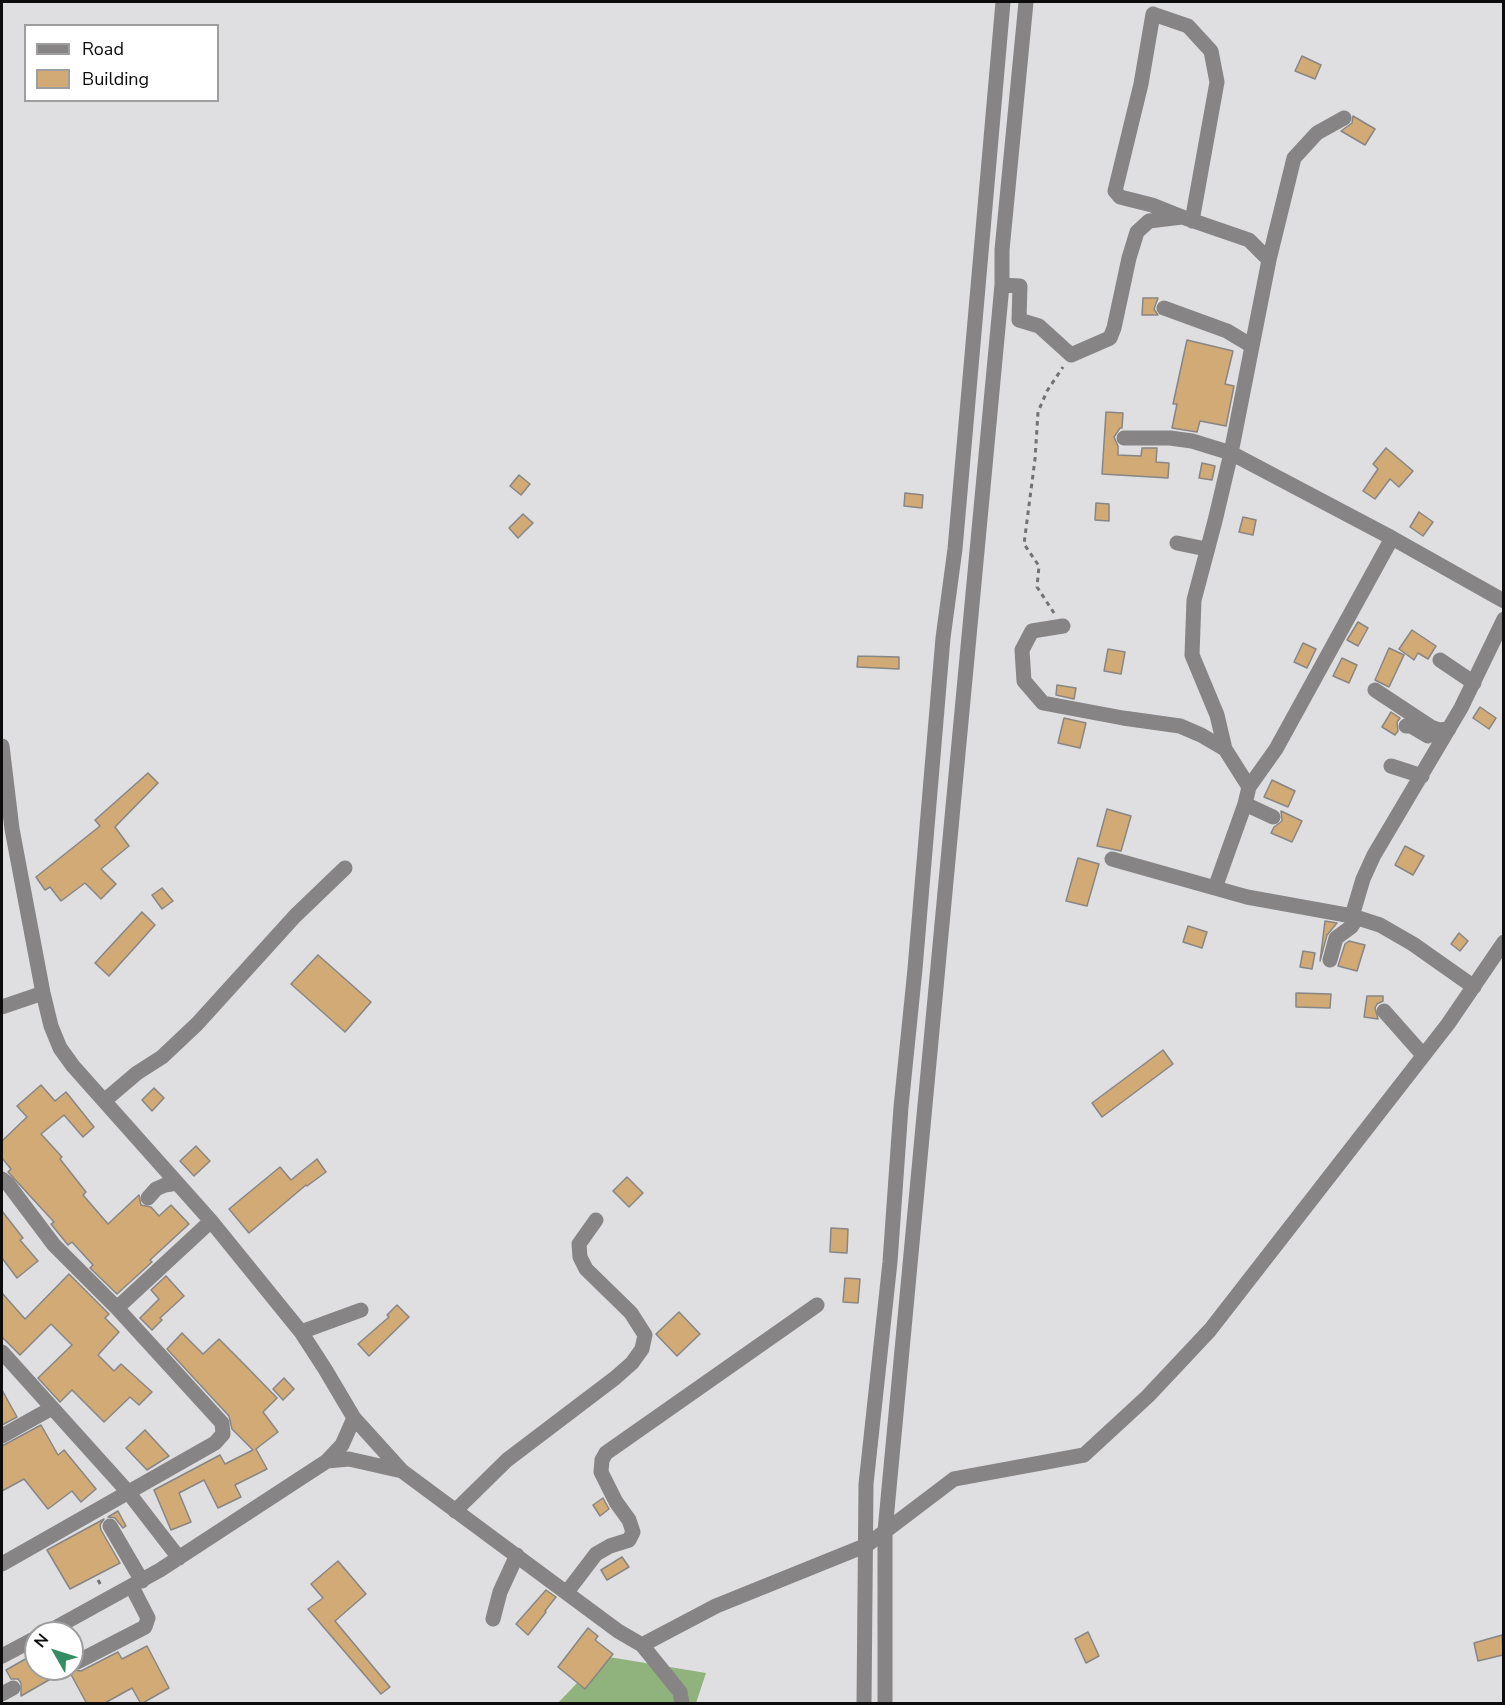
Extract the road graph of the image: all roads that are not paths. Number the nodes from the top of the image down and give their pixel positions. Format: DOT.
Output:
graph roads {
  1 [pos="1003,2"];
  2 [pos="1026,2"];
  3 [pos="1344,118"];
  4 [pos="1187,219"];
  5 [pos="1269,260"];
  6 [pos="1002,285"];
  7 [pos="1164,308"];
  8 [pos="1252,346"];
  9 [pos="1124,438"];
  10 [pos="1231,453"];
  11 [pos="1392,538"];
  12 [pos="1177,543"];
  13 [pos="1206,549"];
  14 [pos="1503,601"];
  15 [pos="1503,619"];
  16 [pos="1063,626"];
  17 [pos="1440,660"];
  18 [pos="1474,683"];
  19 [pos="1375,690"];
  20 [pos="1406,726"];
  21 [pos="1449,729"];
  22 [pos="1440,745"];
  23 [pos="2,746"];
  24 [pos="1225,748"];
  25 [pos="1391,766"];
  26 [pos="1422,776"];
  27 [pos="1249,787"];
  28 [pos="1245,804"];
  29 [pos="1273,817"];
  30 [pos="7,830"];
  31 [pos="1112,859"];
  32 [pos="345,868"];
  33 [pos="1215,888"];
  34 [pos="1354,917"];
  35 [pos="1503,942"];
  36 [pos="1330,960"];
  37 [pos="1498,965"];
  38 [pos="1474,987"];
  39 [pos="43,993"];
  40 [pos="2,1007"];
  41 [pos="1384,1011"];
  42 [pos="1423,1055"];
  43 [pos="104,1101"];
  44 [pos="2,1179"];
  45 [pos="177,1183"];
  46 [pos="148,1198"];
  47 [pos="596,1220"];
  48 [pos="211,1221"];
  49 [pos="817,1305"];
  50 [pos="117,1308"];
  51 [pos="361,1310"];
  52 [pos="301,1332"];
  53 [pos="2,1352"];
  54 [pos="52,1407"];
  55 [pos="354,1418"];
  56 [pos="2,1436"];
  57 [pos="327,1461"];
  58 [pos="402,1471"];
  59 [pos="128,1492"];
  60 [pos="455,1511"];
  61 [pos="110,1526"];
  62 [pos="885,1531"];
  63 [pos="867,1545"];
  64 [pos="517,1555"];
  65 [pos="179,1558"];
  66 [pos="2,1564"];
  67 [pos="137,1584"];
  68 [pos="567,1592"];
  69 [pos="493,1619"];
  70 [pos="71,1621"];
  71 [pos="24,1644"];
  72 [pos="642,1645"];
  73 [pos="2,1656"];
  74 [pos="84,1658"];
  75 [pos="682,1704"];
  76 [pos="864,1704"];
  77 [pos="885,1704"];
  1 -- 63 [label="street"];
  2 -- 6 [label="street"];
  3 -- 5 [label="street"];
  4 -- 4 [label="street"];
  4 -- 5 [label="street"];
  4 -- 6 [label="street"];
  5 -- 8 [label="street"];
  6 -- 62 [label="street"];
  7 -- 8 [label="street"];
  8 -- 10 [label="street"];
  9 -- 10 [label="street"];
  10 -- 11 [label="street"];
  10 -- 13 [label="street"];
  11 -- 14 [label="street"];
  11 -- 27 [label="street"];
  12 -- 13 [label="street"];
  13 -- 24 [label="street"];
  15 -- 18 [label="street"];
  16 -- 24 [label="street"];
  17 -- 18 [label="street"];
  18 -- 21 [label="street"];
  19 -- 21 [label="street"];
  20 -- 22 [label="street"];
  21 -- 22 [label="street"];
  22 -- 26 [label="street"];
  23 -- 30 [label="street"];
  24 -- 27 [label="street"];
  25 -- 26 [label="street"];
  26 -- 34 [label="street"];
  27 -- 28 [label="street"];
  28 -- 29 [label="street"];
  28 -- 33 [label="street"];
  30 -- 39 [label="street"];
  31 -- 33 [label="street"];
  32 -- 43 [label="street"];
  33 -- 34 [label="street"];
  34 -- 36 [label="street"];
  34 -- 38 [label="street"];
  35 -- 37 [label="street"];
  37 -- 38 [label="street"];
  38 -- 42 [label="street"];
  39 -- 40 [label="street"];
  39 -- 43 [label="street"];
  41 -- 42 [label="street"];
  42 -- 62 [label="street"];
  43 -- 45 [label="street"];
  44 -- 50 [label="street"];
  45 -- 46 [label="street"];
  45 -- 48 [label="street"];
  47 -- 60 [label="street"];
  48 -- 50 [label="street"];
  48 -- 52 [label="street"];
  49 -- 68 [label="street"];
  50 -- 59 [label="street"];
  51 -- 52 [label="street"];
  52 -- 55 [label="street"];
  53 -- 54 [label="street"];
  54 -- 56 [label="street"];
  54 -- 59 [label="street"];
  55 -- 57 [label="street"];
  55 -- 58 [label="street"];
  57 -- 58 [label="street"];
  57 -- 65 [label="street"];
  58 -- 60 [label="street"];
  59 -- 65 [label="street"];
  59 -- 66 [label="street"];
  60 -- 64 [label="street"];
  61 -- 67 [label="street"];
  62 -- 63 [label="street"];
  62 -- 77 [label="street"];
  63 -- 72 [label="street"];
  63 -- 76 [label="street"];
  64 -- 68 [label="street"];
  64 -- 69 [label="street"];
  65 -- 67 [label="street"];
  67 -- 70 [label="street"];
  67 -- 74 [label="street"];
  68 -- 72 [label="street"];
  71 -- 73 [label="street"];
  72 -- 75 [label="street"];
}
